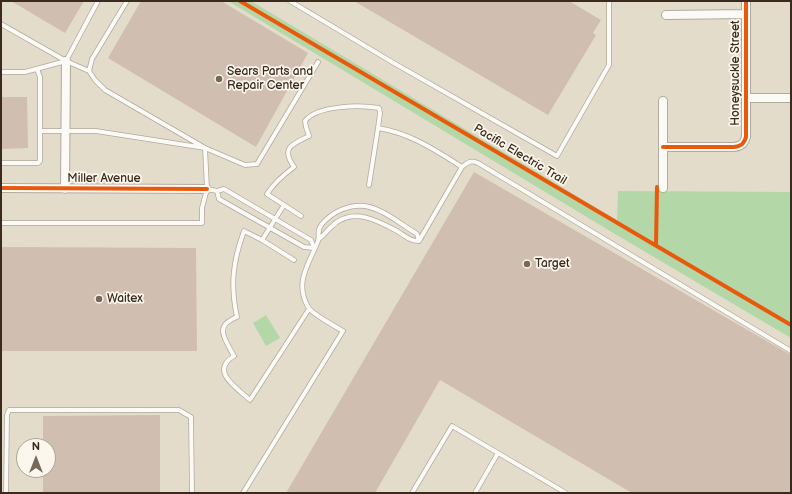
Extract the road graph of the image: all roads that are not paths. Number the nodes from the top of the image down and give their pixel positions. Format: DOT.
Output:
graph roads {
  1 [pos="98,1"];
  2 [pos="127,1"];
  3 [pos="290,1"];
  4 [pos="609,1"];
  5 [pos="746,1"];
  6 [pos="666,14"];
  7 [pos="746,14"];
  8 [pos="1,24"];
  9 [pos="66,61"];
  10 [pos="318,62"];
  11 [pos="37,69"];
  12 [pos="89,70"];
  13 [pos="1,72"];
  14 [pos="746,98"];
  15 [pos="791,98"];
  16 [pos="664,101"];
  17 [pos="378,128"];
  18 [pos="40,131"];
  19 [pos="65,131"];
  20 [pos="663,147"];
  21 [pos="206,148"];
  22 [pos="1,163"];
  23 [pos="462,167"];
  24 [pos="369,185"];
  25 [pos="1,188"];
  26 [pos="663,188"];
  27 [pos="65,189"];
  28 [pos="207,189"];
  29 [pos="217,191"];
  30 [pos="284,206"];
  31 [pos="301,216"];
  32 [pos="275,219"];
  33 [pos="1,223"];
  34 [pos="270,227"];
  35 [pos="319,239"];
  36 [pos="262,240"];
  37 [pos="419,240"];
  38 [pos="314,248"];
  39 [pos="294,260"];
  40 [pos="309,309"];
  41 [pos="791,351"];
  42 [pos="498,453"];
  43 [pos="6,493"];
  44 [pos="192,493"];
  45 [pos="243,493"];
  46 [pos="412,493"];
  47 [pos="475,493"];
  48 [pos="566,493"];
  1 -- 9 [label="lane"];
  2 -- 12 [label="lane"];
  3 -- 4 [label="lane"];
  5 -- 7 [label="street, Honeysuckle Street"];
  6 -- 7 [label="street"];
  7 -- 14 [label="street, Honeysuckle Street"];
  8 -- 9 [label="lane"];
  9 -- 11 [label="lane"];
  9 -- 12 [label="lane"];
  9 -- 19 [label="street"];
  10 -- 21 [label="lane"];
  11 -- 13 [label="lane"];
  11 -- 18 [label="lane"];
  12 -- 21 [label="lane"];
  14 -- 15 [label="street"];
  14 -- 20 [label="street, Honeysuckle Street"];
  16 -- 20 [label="street"];
  17 -- 23 [label="lane"];
  17 -- 24 [label="lane"];
  17 -- 30 [label="lane"];
  18 -- 19 [label="lane"];
  18 -- 22 [label="lane"];
  19 -- 21 [label="lane"];
  19 -- 27 [label="street"];
  20 -- 26 [label="street"];
  21 -- 28 [label="lane"];
  23 -- 37 [label="lane"];
  23 -- 41 [label="lane"];
  25 -- 27 [label="street, Miller Avenue"];
  27 -- 28 [label="street, Miller Avenue"];
  28 -- 29 [label="lane"];
  28 -- 33 [label="lane"];
  29 -- 32 [label="lane"];
  29 -- 34 [label="lane"];
  30 -- 31 [label="lane"];
  30 -- 32 [label="lane"];
  32 -- 34 [label="lane"];
  32 -- 38 [label="lane"];
  34 -- 36 [label="lane"];
  34 -- 38 [label="lane"];
  35 -- 37 [label="lane"];
  35 -- 37 [label="lane"];
  35 -- 38 [label="lane"];
  36 -- 39 [label="lane"];
  36 -- 40 [label="lane"];
  38 -- 40 [label="lane"];
  40 -- 45 [label="lane"];
  42 -- 46 [label="lane"];
  42 -- 47 [label="lane"];
  42 -- 48 [label="lane"];
  43 -- 44 [label="lane"];
}
